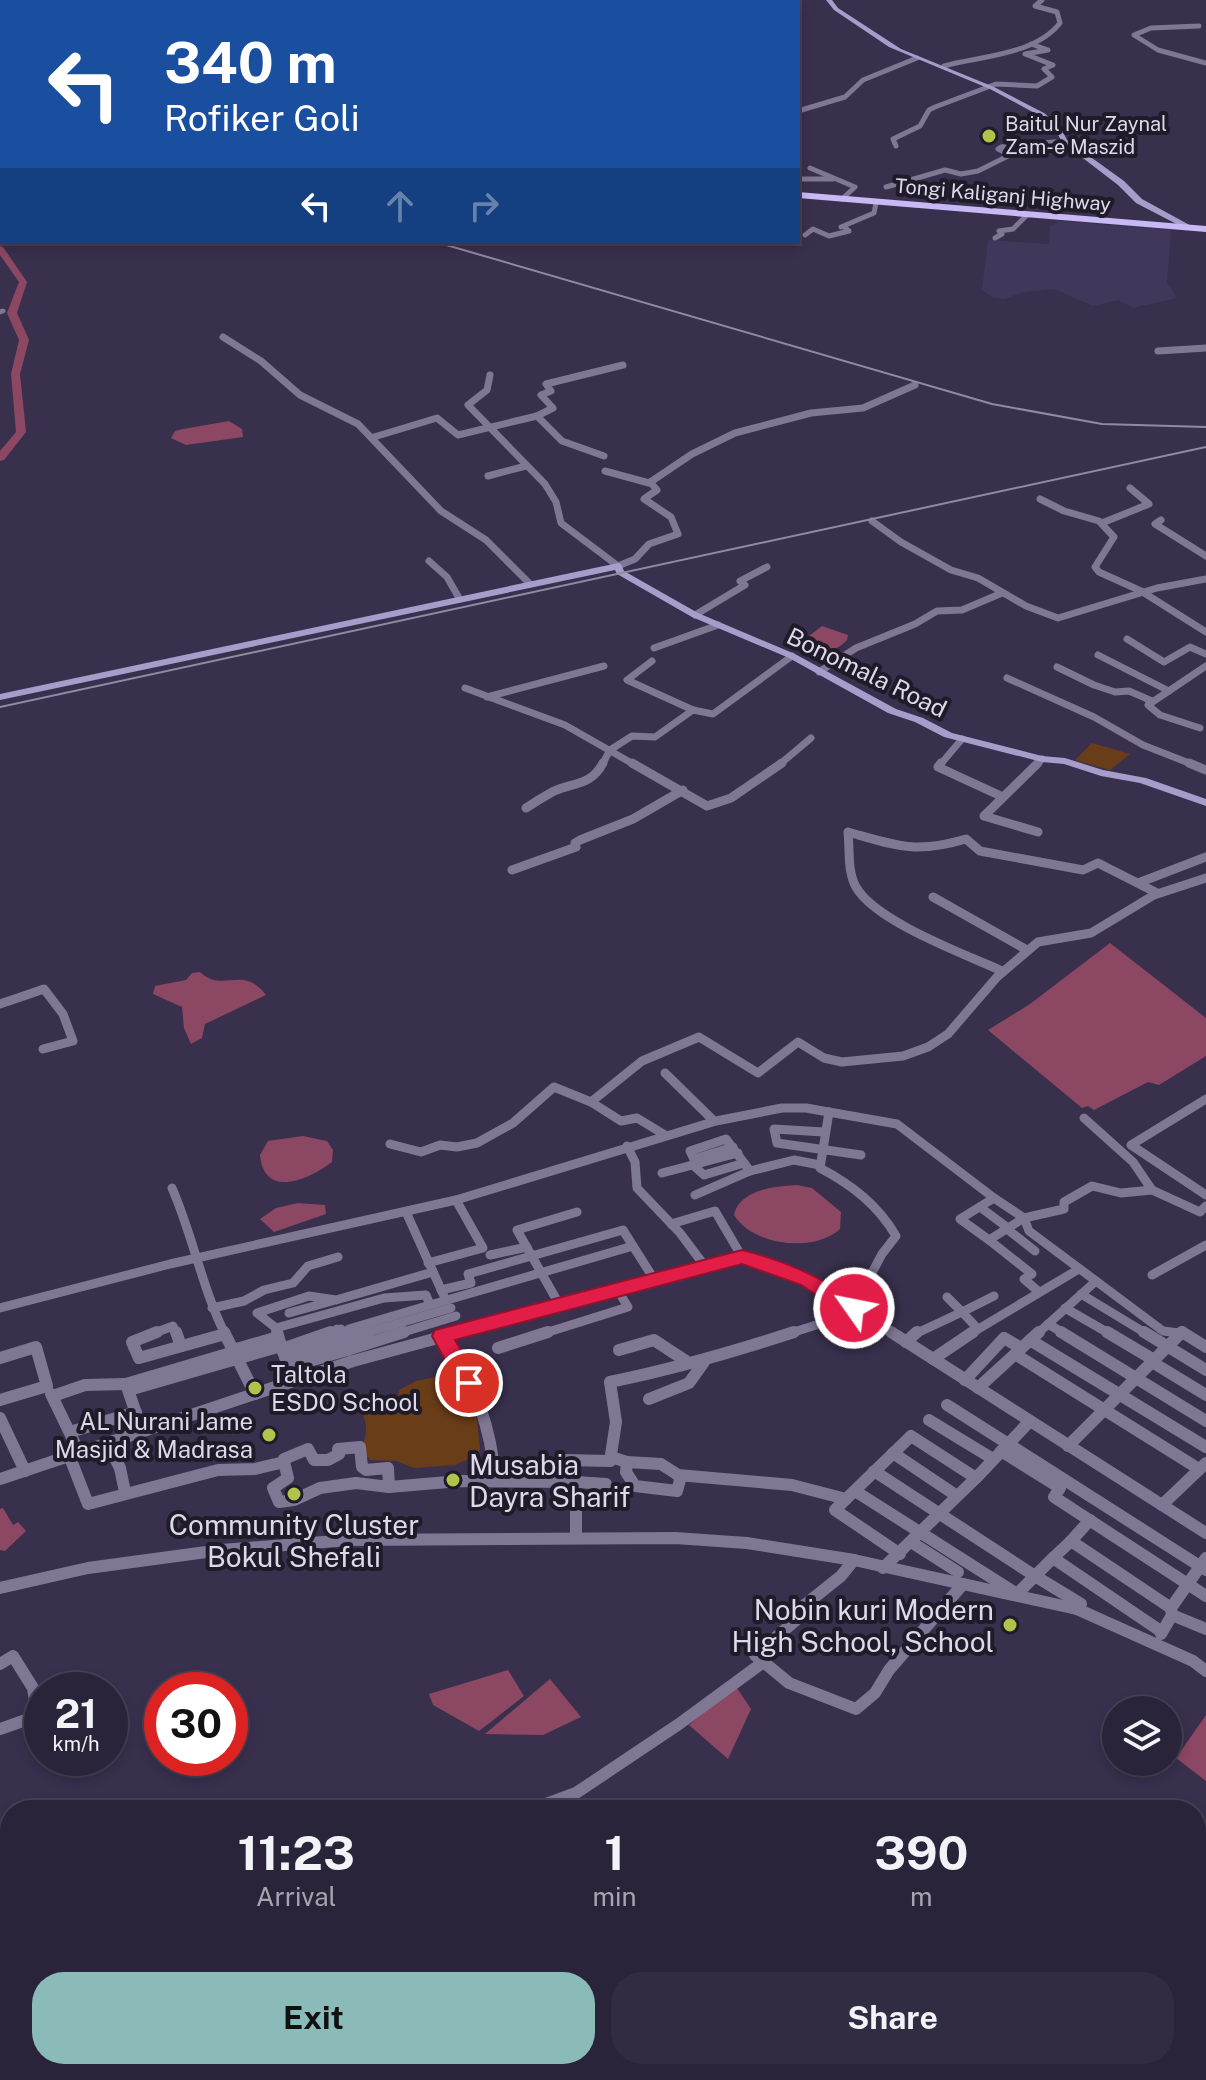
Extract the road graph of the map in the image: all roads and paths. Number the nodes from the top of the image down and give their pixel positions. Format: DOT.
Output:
graph roads {
  1 [pos="829,0"];
  2 [pos="1042,0"];
  3 [pos="1199,26"];
  4 [pos="1031,44"];
  5 [pos="917,58"];
  6 [pos="1206,63"];
  7 [pos="944,66"];
  8 [pos="989,87"];
  9 [pos="800,110"];
  10 [pos="1064,141"];
  11 [pos="896,146"];
  12 [pos="810,168"];
  13 [pos="800,178"];
  14 [pos="833,179"];
  15 [pos="886,187"];
  16 [pos="800,195"];
  17 [pos="842,199"];
  18 [pos="876,203"];
  19 [pos="1027,215"];
  20 [pos="1191,228"];
  21 [pos="1206,229"];
  22 [pos="805,235"];
  23 [pos="995,238"];
  24 [pos="223,337"];
  25 [pos="1206,348"];
  26 [pos="1158,351"];
  27 [pos="623,365"];
  28 [pos="490,375"];
  29 [pos="915,385"];
  30 [pos="537,416"];
  31 [pos="489,428"];
  32 [pos="374,437"];
  33 [pos="604,456"];
  34 [pos="526,466"];
  35 [pos="605,471"];
  36 [pos="488,476"];
  37 [pos="650,482"];
  38 [pos="1130,488"];
  39 [pos="1040,499"];
  40 [pos="1161,520"];
  41 [pos="872,521"];
  42 [pos="1102,523"];
  43 [pos="1206,556"];
  44 [pos="429,561"];
  45 [pos="618,566"];
  46 [pos="767,567"];
  47 [pos="1206,579"];
  48 [pos="530,584"];
  49 [pos="1002,593"];
  50 [pos="1146,593"];
  51 [pos="459,598"];
  52 [pos="695,615"];
  53 [pos="718,625"];
  54 [pos="1206,632"];
  55 [pos="1127,639"];
  56 [pos="654,648"];
  57 [pos="1206,654"];
  58 [pos="1098,655"];
  59 [pos="792,656"];
  60 [pos="652,661"];
  61 [pos="604,666"];
  62 [pos="1206,666"];
  63 [pos="1057,667"];
  64 [pos="819,672"];
  65 [pos="1007,678"];
  66 [pos="465,688"];
  67 [pos="1169,691"];
  68 [pos="0,697"];
  69 [pos="487,697"];
  70 [pos="1152,701"];
  71 [pos="693,710"];
  72 [pos="1200,728"];
  73 [pos="811,738"];
  74 [pos="962,739"];
  75 [pos="610,750"];
  76 [pos="1042,759"];
  77 [pos="1206,770"];
  78 [pos="683,790"];
  79 [pos="1003,797"];
  80 [pos="1206,803"];
  81 [pos="526,808"];
  82 [pos="1038,832"];
  83 [pos="1206,857"];
  84 [pos="512,870"];
  85 [pos="1206,878"];
  86 [pos="1138,883"];
  87 [pos="1157,893"];
  88 [pos="933,897"];
  89 [pos="1027,950"];
  90 [pos="1000,970"];
  91 [pos="0,1004"];
  92 [pos="43,1049"];
  93 [pos="665,1073"];
  94 [pos="1206,1099"];
  95 [pos="591,1102"];
  96 [pos="829,1112"];
  97 [pos="1084,1118"];
  98 [pos="714,1121"];
  99 [pos="824,1132"];
  100 [pos="665,1135"];
  101 [pos="390,1144"];
  102 [pos="627,1146"];
  103 [pos="824,1148"];
  104 [pos="735,1150"];
  105 [pos="861,1155"];
  106 [pos="820,1165"];
  107 [pos="697,1166"];
  108 [pos="747,1167"];
  109 [pos="662,1173"];
  110 [pos="721,1184"];
  111 [pos="172,1188"];
  112 [pos="1152,1190"];
  113 [pos="695,1195"];
  114 [pos="1206,1195"];
  115 [pos="994,1198"];
  116 [pos="456,1200"];
  117 [pos="1206,1206"];
  118 [pos="980,1207"];
  119 [pos="406,1212"];
  120 [pos="577,1212"];
  121 [pos="1024,1218"];
  122 [pos="671,1224"];
  123 [pos="1008,1229"];
  124 [pos="989,1240"];
  125 [pos="1206,1245"];
  126 [pos="633,1246"];
  127 [pos="530,1251"];
  128 [pos="1035,1251"];
  129 [pos="490,1255"];
  130 [pos="198,1257"];
  131 [pos="338,1257"];
  132 [pos="742,1257"];
  133 [pos="704,1265"];
  134 [pos="430,1268"];
  135 [pos="1079,1269"];
  136 [pos="543,1273"];
  137 [pos="1152,1275"];
  138 [pos="654,1279"];
  139 [pos="1096,1281"];
  140 [pos="617,1289"];
  141 [pos="1039,1292"];
  142 [pos="1081,1294"];
  143 [pos="994,1296"];
  144 [pos="947,1297"];
  145 [pos="449,1304"];
  146 [pos="559,1304"];
  147 [pos="430,1305"];
  148 [pos="336,1306"];
  149 [pos="0,1308"];
  150 [pos="212,1308"];
  151 [pos="854,1308"];
  152 [pos="1065,1308"];
  153 [pos="962,1312"];
  154 [pos="289,1313"];
  155 [pos="1048,1324"];
  156 [pos="978,1329"];
  157 [pos="464,1330"];
  158 [pos="1182,1332"];
  159 [pos="225,1334"];
  160 [pos="443,1336"];
  161 [pos="346,1337"];
  162 [pos="906,1342"];
  163 [pos="181,1346"];
  164 [pos="282,1347"];
  165 [pos="1022,1347"];
  166 [pos="1167,1347"];
  167 [pos="1206,1347"];
  168 [pos="498,1348"];
  169 [pos="619,1350"];
  170 [pos="235,1354"];
  171 [pos="0,1358"];
  172 [pos="933,1359"];
  173 [pos="686,1361"];
  174 [pos="1153,1361"];
  175 [pos="704,1362"];
  176 [pos="1206,1370"];
  177 [pos="1136,1378"];
  178 [pos="294,1380"];
  179 [pos="965,1380"];
  180 [pos="128,1387"];
  181 [pos="978,1388"];
  182 [pos="50,1391"];
  183 [pos="255,1394"];
  184 [pos="1119,1394"];
  185 [pos="1206,1395"];
  186 [pos="649,1399"];
  187 [pos="0,1400"];
  188 [pos="947,1405"];
  189 [pos="1103,1410"];
  190 [pos="136,1412"];
  191 [pos="0,1418"];
  192 [pos="929,1420"];
  193 [pos="1030,1421"];
  194 [pos="1206,1421"];
  195 [pos="142,1431"];
  196 [pos="70,1432"];
  197 [pos="107,1442"];
  198 [pos="1068,1446"];
  199 [pos="1206,1447"];
  200 [pos="1001,1451"];
  201 [pos="893,1453"];
  202 [pos="74,1454"];
  203 [pos="611,1457"];
  204 [pos="284,1462"];
  205 [pos="627,1462"];
  206 [pos="1203,1466"];
  207 [pos="25,1471"];
  208 [pos="874,1471"];
  209 [pos="681,1476"];
  210 [pos="976,1478"];
  211 [pos="0,1479"];
  212 [pos="495,1481"];
  213 [pos="571,1482"];
  214 [pos="606,1484"];
  215 [pos="389,1487"];
  216 [pos="125,1492"];
  217 [pos="850,1495"];
  218 [pos="957,1496"];
  219 [pos="1162,1505"];
  220 [pos="939,1513"];
  221 [pos="1090,1520"];
  222 [pos="920,1532"];
  223 [pos="1206,1533"];
  224 [pos="576,1538"];
  225 [pos="1071,1541"];
  226 [pos="911,1542"];
  227 [pos="900,1554"];
  228 [pos="1053,1558"];
  229 [pos="854,1560"];
  230 [pos="1204,1565"];
  231 [pos="883,1568"];
  232 [pos="1035,1576"];
  233 [pos="960,1578"];
  234 [pos="1187,1583"];
  235 [pos="0,1588"];
  236 [pos="1017,1595"];
  237 [pos="1206,1596"];
  238 [pos="1077,1609"];
  239 [pos="1171,1611"];
  240 [pos="1206,1629"];
  241 [pos="1162,1632"];
  242 [pos="1157,1645"];
  243 [pos="762,1663"];
  244 [pos="0,1664"];
  245 [pos="1206,1671"];
  246 [pos="0,1729"];
  247 [pos="557,1800"];
  1 -- 5 [label="street"];
  2 -- 4 [label="street"];
  3 -- 6 [label="street"];
  4 -- 7 [label="street"];
  4 -- 8 [label="street"];
  5 -- 7 [label="street"];
  5 -- 9 [label="street"];
  7 -- 8 [label="street"];
  8 -- 10 [label="street"];
  8 -- 11 [label="street"];
  10 -- 15 [label="street"];
  10 -- 20 [label="street"];
  12 -- 14 [label="street"];
  13 -- 14 [label="street"];
  14 -- 17 [label="street"];
  16 -- 17 [label="main road, Tongi Kaliganj Highway"];
  17 -- 18 [label="main road, Tongi Kaliganj Highway"];
  18 -- 19 [label="main road, Tongi Kaliganj Highway"];
  18 -- 22 [label="street"];
  19 -- 20 [label="main road, Tongi Kaliganj Highway"];
  19 -- 23 [label="street"];
  20 -- 21 [label="main road, Tongi Kaliganj Highway"];
  24 -- 32 [label="street"];
  25 -- 26 [label="street"];
  27 -- 30 [label="street"];
  28 -- 31 [label="street"];
  29 -- 37 [label="street"];
  30 -- 31 [label="street"];
  30 -- 33 [label="street"];
  31 -- 32 [label="street"];
  31 -- 34 [label="street"];
  32 -- 48 [label="street"];
  34 -- 36 [label="street"];
  34 -- 45 [label="street"];
  35 -- 37 [label="street"];
  37 -- 45 [label="street"];
  38 -- 42 [label="street"];
  39 -- 42 [label="street"];
  40 -- 43 [label="street"];
  41 -- 49 [label="street"];
  42 -- 50 [label="street"];
  44 -- 51 [label="street"];
  45 -- 48 [label="street"];
  45 -- 52 [label="street, Bonomala Road"];
  46 -- 52 [label="street"];
  47 -- 50 [label="street"];
  48 -- 51 [label="street"];
  49 -- 50 [label="street"];
  49 -- 64 [label="street"];
  50 -- 54 [label="street"];
  51 -- 68 [label="street"];
  52 -- 53 [label="street, Bonomala Road"];
  53 -- 56 [label="street"];
  53 -- 59 [label="street, Bonomala Road"];
  55 -- 57 [label="street"];
  58 -- 67 [label="street"];
  59 -- 64 [label="street, Bonomala Road"];
  59 -- 71 [label="street"];
  60 -- 71 [label="street"];
  61 -- 69 [label="street"];
  62 -- 67 [label="street"];
  63 -- 70 [label="street"];
  64 -- 74 [label="street, Bonomala Road"];
  65 -- 77 [label="street"];
  66 -- 69 [label="street"];
  67 -- 70 [label="street"];
  69 -- 75 [label="street"];
  70 -- 72 [label="street"];
  71 -- 75 [label="street"];
  73 -- 78 [label="street"];
  74 -- 76 [label="street, Bonomala Road"];
  74 -- 79 [label="street"];
  75 -- 78 [label="street"];
  75 -- 81 [label="street"];
  76 -- 79 [label="street"];
  76 -- 80 [label="street, Bonomala Road"];
  78 -- 84 [label="street"];
  79 -- 82 [label="street"];
  83 -- 86 [label="street"];
  85 -- 87 [label="street"];
  86 -- 87 [label="street"];
  86 -- 90 [label="street"];
  87 -- 89 [label="street"];
  88 -- 89 [label="street"];
  89 -- 90 [label="street"];
  90 -- 95 [label="street"];
  91 -- 92 [label="street"];
  93 -- 98 [label="street"];
  94 -- 114 [label="street"];
  95 -- 100 [label="street"];
  95 -- 101 [label="street"];
  96 -- 98 [label="street"];
  96 -- 99 [label="street"];
  96 -- 115 [label="street"];
  97 -- 112 [label="street"];
  98 -- 100 [label="street"];
  99 -- 103 [label="street"];
  99 -- 103 [label="street"];
  100 -- 102 [label="street"];
  102 -- 116 [label="street"];
  102 -- 122 [label="street"];
  103 -- 105 [label="street"];
  103 -- 106 [label="street"];
  104 -- 107 [label="street"];
  104 -- 107 [label="street"];
  104 -- 108 [label="street"];
  106 -- 108 [label="street"];
  106 -- 151 [label="street"];
  107 -- 108 [label="street"];
  107 -- 109 [label="street"];
  107 -- 110 [label="street"];
  108 -- 110 [label="street"];
  110 -- 113 [label="street"];
  111 -- 130 [label="street"];
  112 -- 117 [label="street"];
  112 -- 121 [label="street"];
  115 -- 118 [label="street"];
  115 -- 121 [label="street"];
  116 -- 119 [label="street"];
  116 -- 134 [label="street"];
  118 -- 123 [label="street"];
  118 -- 124 [label="street"];
  119 -- 130 [label="street"];
  119 -- 134 [label="street"];
  120 -- 127 [label="street"];
  121 -- 123 [label="street"];
  121 -- 135 [label="street"];
  122 -- 132 [label="street"];
  122 -- 133 [label="street"];
  123 -- 124 [label="street"];
  123 -- 128 [label="street"];
  124 -- 141 [label="street"];
  125 -- 137 [label="street"];
  126 -- 127 [label="street"];
  126 -- 136 [label="street"];
  126 -- 138 [label="street"];
  127 -- 129 [label="street"];
  127 -- 136 [label="street"];
  127 -- 145 [label="street"];
  130 -- 149 [label="street"];
  130 -- 150 [label="street"];
  131 -- 150 [label="street"];
  132 -- 133 [label="street"];
  132 -- 151 [label="street"];
  133 -- 138 [label="street"];
  134 -- 145 [label="street"];
  134 -- 148 [label="street"];
  135 -- 139 [label="street"];
  135 -- 141 [label="street"];
  136 -- 145 [label="street"];
  136 -- 146 [label="street"];
  138 -- 140 [label="street"];
  139 -- 142 [label="street"];
  139 -- 158 [label="street"];
  140 -- 146 [label="street"];
  140 -- 168 [label="street"];
  141 -- 156 [label="street"];
  142 -- 152 [label="street"];
  142 -- 166 [label="street"];
  143 -- 153 [label="street"];
  144 -- 153 [label="street"];
  145 -- 147 [label="street"];
  145 -- 157 [label="street"];
  145 -- 161 [label="street"];
  146 -- 157 [label="street"];
  147 -- 148 [label="street"];
  147 -- 161 [label="street"];
  148 -- 154 [label="street"];
  148 -- 161 [label="street"];
  148 -- 164 [label="street"];
  148 -- 164 [label="street"];
  150 -- 159 [label="street"];
  151 -- 162 [label="street"];
  151 -- 175 [label="street"];
  152 -- 155 [label="street"];
  152 -- 174 [label="street"];
  153 -- 156 [label="street"];
  153 -- 162 [label="street"];
  155 -- 165 [label="street"];
  155 -- 177 [label="street"];
  156 -- 172 [label="street"];
  157 -- 160 [label="street"];
  158 -- 166 [label="street"];
  158 -- 167 [label="street"];
  159 -- 163 [label="street"];
  159 -- 170 [label="street"];
  160 -- 178 [label="street"];
  160 -- 212 [label="street"];
  161 -- 164 [label="street"];
  161 -- 164 [label="street"];
  162 -- 172 [label="street"];
  164 -- 170 [label="street"];
  164 -- 178 [label="street"];
  165 -- 179 [label="street"];
  165 -- 181 [label="street"];
  165 -- 184 [label="street"];
  165 -- 189 [label="street"];
  166 -- 174 [label="street"];
  166 -- 176 [label="street"];
  169 -- 173 [label="street"];
  170 -- 180 [label="street"];
  170 -- 183 [label="street"];
  171 -- 182 [label="street"];
  172 -- 179 [label="street"];
  173 -- 175 [label="street"];
  173 -- 203 [label="street"];
  174 -- 177 [label="street"];
  174 -- 185 [label="street"];
  175 -- 186 [label="street"];
  177 -- 184 [label="street"];
  177 -- 194 [label="street"];
  178 -- 183 [label="street"];
  179 -- 181 [label="street"];
  180 -- 182 [label="street"];
  180 -- 190 [label="street"];
  181 -- 193 [label="street"];
  182 -- 187 [label="street"];
  182 -- 196 [label="street"];
  183 -- 195 [label="street"];
  184 -- 189 [label="street"];
  184 -- 199 [label="street"];
  188 -- 200 [label="street"];
  189 -- 198 [label="street"];
  189 -- 206 [label="street"];
  190 -- 195 [label="street"];
  190 -- 196 [label="street"];
  191 -- 207 [label="street"];
  192 -- 200 [label="street"];
  193 -- 198 [label="street"];
  193 -- 200 [label="street"];
  195 -- 197 [label="street"];
  196 -- 202 [label="street"];
  197 -- 202 [label="street"];
  197 -- 216 [label="street"];
  198 -- 219 [label="street"];
  200 -- 210 [label="street"];
  200 -- 221 [label="street"];
  200 -- 230 [label="street"];
  201 -- 208 [label="street"];
  201 -- 210 [label="street"];
  201 -- 218 [label="street"];
  202 -- 207 [label="street"];
  202 -- 216 [label="street"];
  203 -- 205 [label="street"];
  203 -- 213 [label="street"];
  204 -- 215 [label="street"];
  204 -- 215 [label="street"];
  204 -- 216 [label="street"];
  205 -- 209 [label="street"];
  205 -- 209 [label="street"];
  206 -- 219 [label="street"];
  207 -- 211 [label="street"];
  208 -- 217 [label="street"];
  208 -- 220 [label="street"];
  209 -- 217 [label="street"];
  210 -- 218 [label="street"];
  212 -- 213 [label="street"];
  212 -- 215 [label="street"];
  213 -- 214 [label="street"];
  213 -- 224 [label="street"];
  217 -- 222 [label="street"];
  217 -- 227 [label="street"];
  218 -- 220 [label="street"];
  219 -- 223 [label="street"];
  220 -- 222 [label="street"];
  220 -- 232 [label="street"];
  221 -- 225 [label="street"];
  221 -- 234 [label="street"];
  222 -- 226 [label="street"];
  222 -- 236 [label="street"];
  224 -- 229 [label="street"];
  224 -- 235 [label="street"];
  225 -- 228 [label="street"];
  225 -- 239 [label="street"];
  226 -- 227 [label="street"];
  226 -- 233 [label="street"];
  227 -- 231 [label="street"];
  228 -- 232 [label="street"];
  228 -- 241 [label="street"];
  229 -- 231 [label="street"];
  229 -- 243 [label="street"];
  230 -- 234 [label="street"];
  231 -- 233 [label="street"];
  232 -- 236 [label="street"];
  232 -- 238 [label="street"];
  233 -- 236 [label="street"];
  233 -- 243 [label="street"];
  234 -- 237 [label="street"];
  234 -- 239 [label="street"];
  236 -- 238 [label="street"];
  238 -- 242 [label="street"];
  239 -- 240 [label="street"];
  239 -- 241 [label="street"];
  241 -- 242 [label="street"];
  242 -- 245 [label="street"];
  243 -- 247 [label="street"];
  244 -- 246 [label="street"];
}
